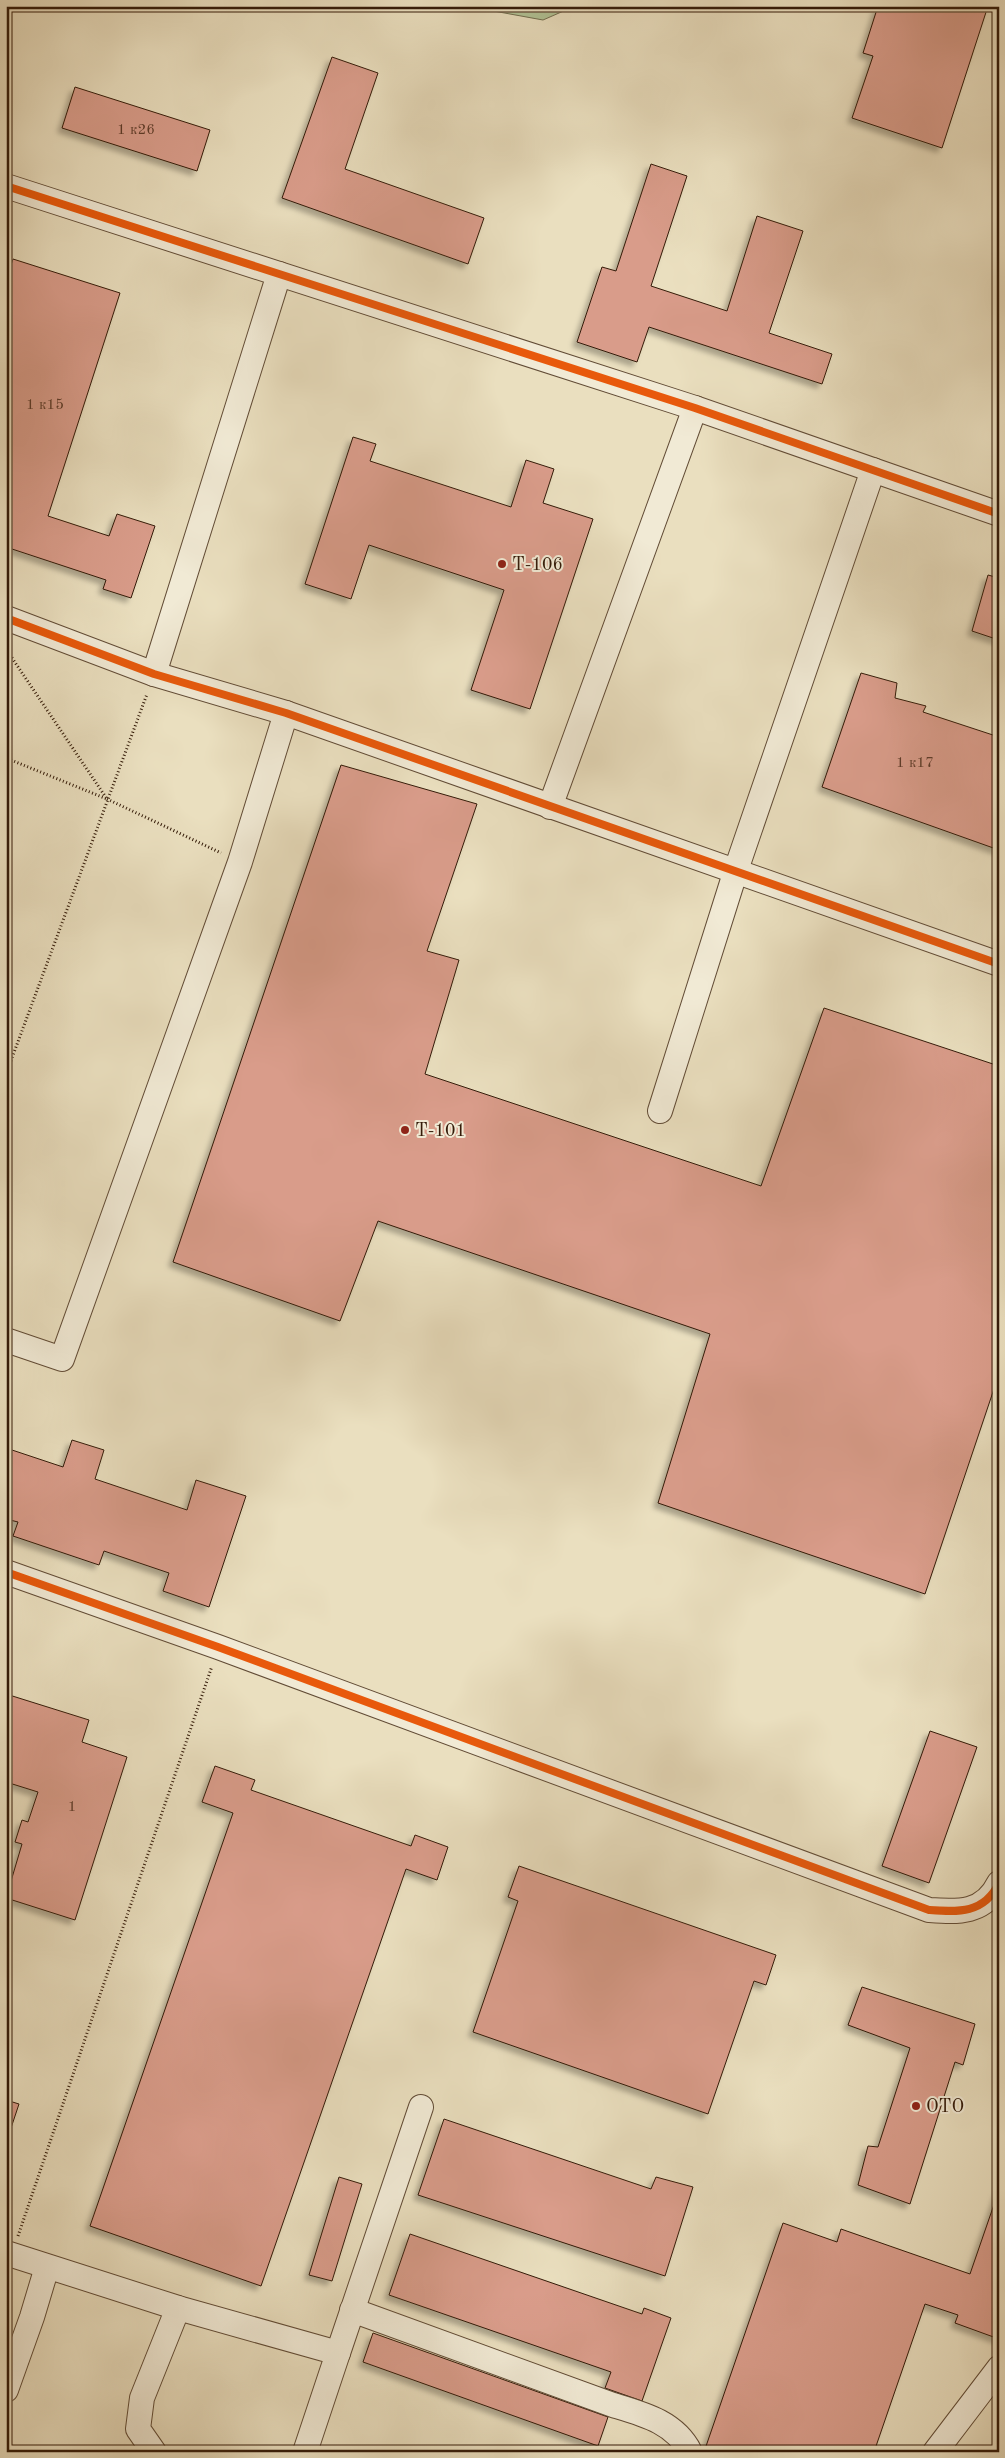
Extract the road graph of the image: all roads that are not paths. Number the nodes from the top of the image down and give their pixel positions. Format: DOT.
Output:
graph roads {
  1 [pos="6,186"];
  2 [pos="279,274"];
  3 [pos="695,408"];
  4 [pos="873,470"];
  5 [pos="999,514"];
  6 [pos="6,618"];
  7 [pos="154,674"];
  8 [pos="286,713"];
  9 [pos="550,807"];
  10 [pos="736,870"];
  11 [pos="999,964"];
  12 [pos="660,1111"];
  13 [pos="6,1340"];
  14 [pos="6,1572"];
  15 [pos="999,1883"];
  16 [pos="421,2107"];
  17 [pos="9,2254"];
  18 [pos="47,2267"];
  19 [pos="178,2308"];
  20 [pos="352,2310"];
  21 [pos="338,2353"];
  22 [pos="999,2368"];
  23 [pos="6,2390"];
  24 [pos="154,2452"];
  25 [pos="305,2452"];
  26 [pos="690,2452"];
  27 [pos="934,2452"];
  1 -- 2 [label="street"];
  2 -- 3 [label="street"];
  2 -- 7 [label="street"];
  3 -- 4 [label="street"];
  3 -- 9 [label="street"];
  4 -- 5 [label="street"];
  4 -- 10 [label="street"];
  6 -- 7 [label="street"];
  7 -- 8 [label="street"];
  8 -- 9 [label="street"];
  8 -- 13 [label="street"];
  9 -- 10 [label="street"];
  10 -- 11 [label="street"];
  10 -- 12 [label="street"];
  14 -- 15 [label="street"];
  16 -- 20 [label="street"];
  17 -- 18 [label="street"];
  18 -- 19 [label="street"];
  18 -- 23 [label="street"];
  19 -- 21 [label="street"];
  19 -- 24 [label="street"];
  20 -- 21 [label="street"];
  20 -- 26 [label="street"];
  21 -- 25 [label="street"];
  22 -- 27 [label="street"];
}
